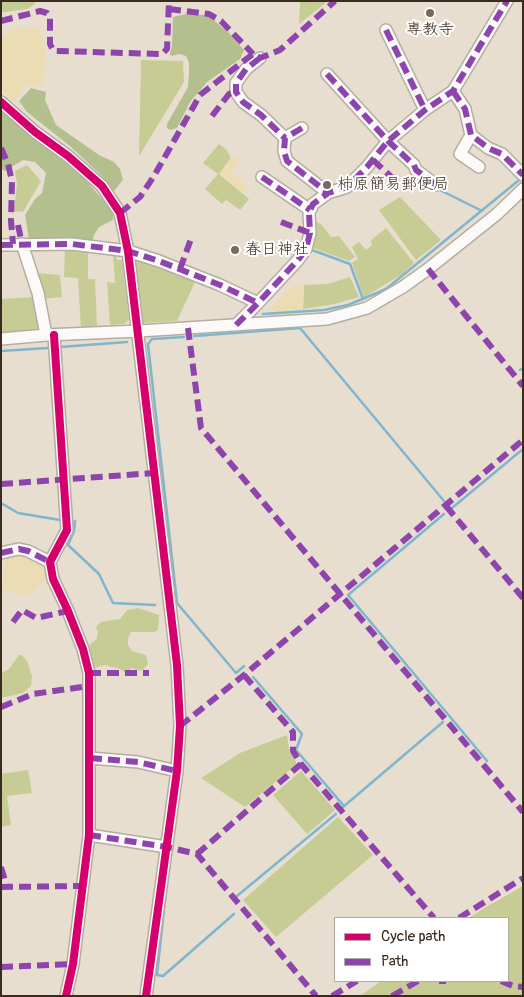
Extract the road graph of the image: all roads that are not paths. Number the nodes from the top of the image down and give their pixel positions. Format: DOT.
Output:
graph roads {
  1 [pos="503,4"];
  2 [pos="386,30"];
  3 [pos="260,58"];
  4 [pos="327,74"];
  5 [pos="453,91"];
  6 [pos="1,102"];
  7 [pos="425,110"];
  8 [pos="302,128"];
  9 [pos="472,135"];
  10 [pos="285,138"];
  11 [pos="388,140"];
  12 [pos="479,167"];
  13 [pos="523,175"];
  14 [pos="262,177"];
  15 [pos="436,185"];
  16 [pos="523,189"];
  17 [pos="328,192"];
  18 [pos="310,210"];
  19 [pos="22,244"];
  20 [pos="1,245"];
  21 [pos="128,251"];
  22 [pos="258,303"];
  23 [pos="236,324"];
  24 [pos="138,331"];
  25 [pos="50,335"];
  26 [pos="1,339"];
  27 [pos="1,552"];
  28 [pos="50,562"];
  29 [pos="90,758"];
  30 [pos="177,771"];
  31 [pos="89,835"];
  32 [pos="167,847"];
  33 [pos="66,996"];
  34 [pos="146,996"];
  1 -- 5 [label="street"];
  2 -- 7 [label="street"];
  3 -- 10 [label="street"];
  4 -- 11 [label="street"];
  5 -- 7 [label="street"];
  5 -- 9 [label="street"];
  6 -- 21 [label="street"];
  7 -- 11 [label="street"];
  8 -- 10 [label="street"];
  9 -- 12 [label="street"];
  9 -- 13 [label="street"];
  10 -- 17 [label="street"];
  11 -- 15 [label="street"];
  11 -- 17 [label="street"];
  14 -- 18 [label="street"];
  16 -- 23 [label="street"];
  17 -- 18 [label="street"];
  18 -- 22 [label="street"];
  19 -- 20 [label="street"];
  19 -- 21 [label="street"];
  19 -- 25 [label="street"];
  21 -- 22 [label="street"];
  21 -- 24 [label="street"];
  22 -- 23 [label="street"];
  23 -- 24 [label="street"];
  24 -- 25 [label="street"];
  24 -- 30 [label="street"];
  25 -- 26 [label="street"];
  25 -- 28 [label="street"];
  27 -- 28 [label="street"];
  28 -- 29 [label="street"];
  29 -- 30 [label="street"];
  29 -- 31 [label="street"];
  30 -- 32 [label="street"];
  31 -- 32 [label="street"];
  31 -- 33 [label="street"];
  32 -- 34 [label="street"];
}
